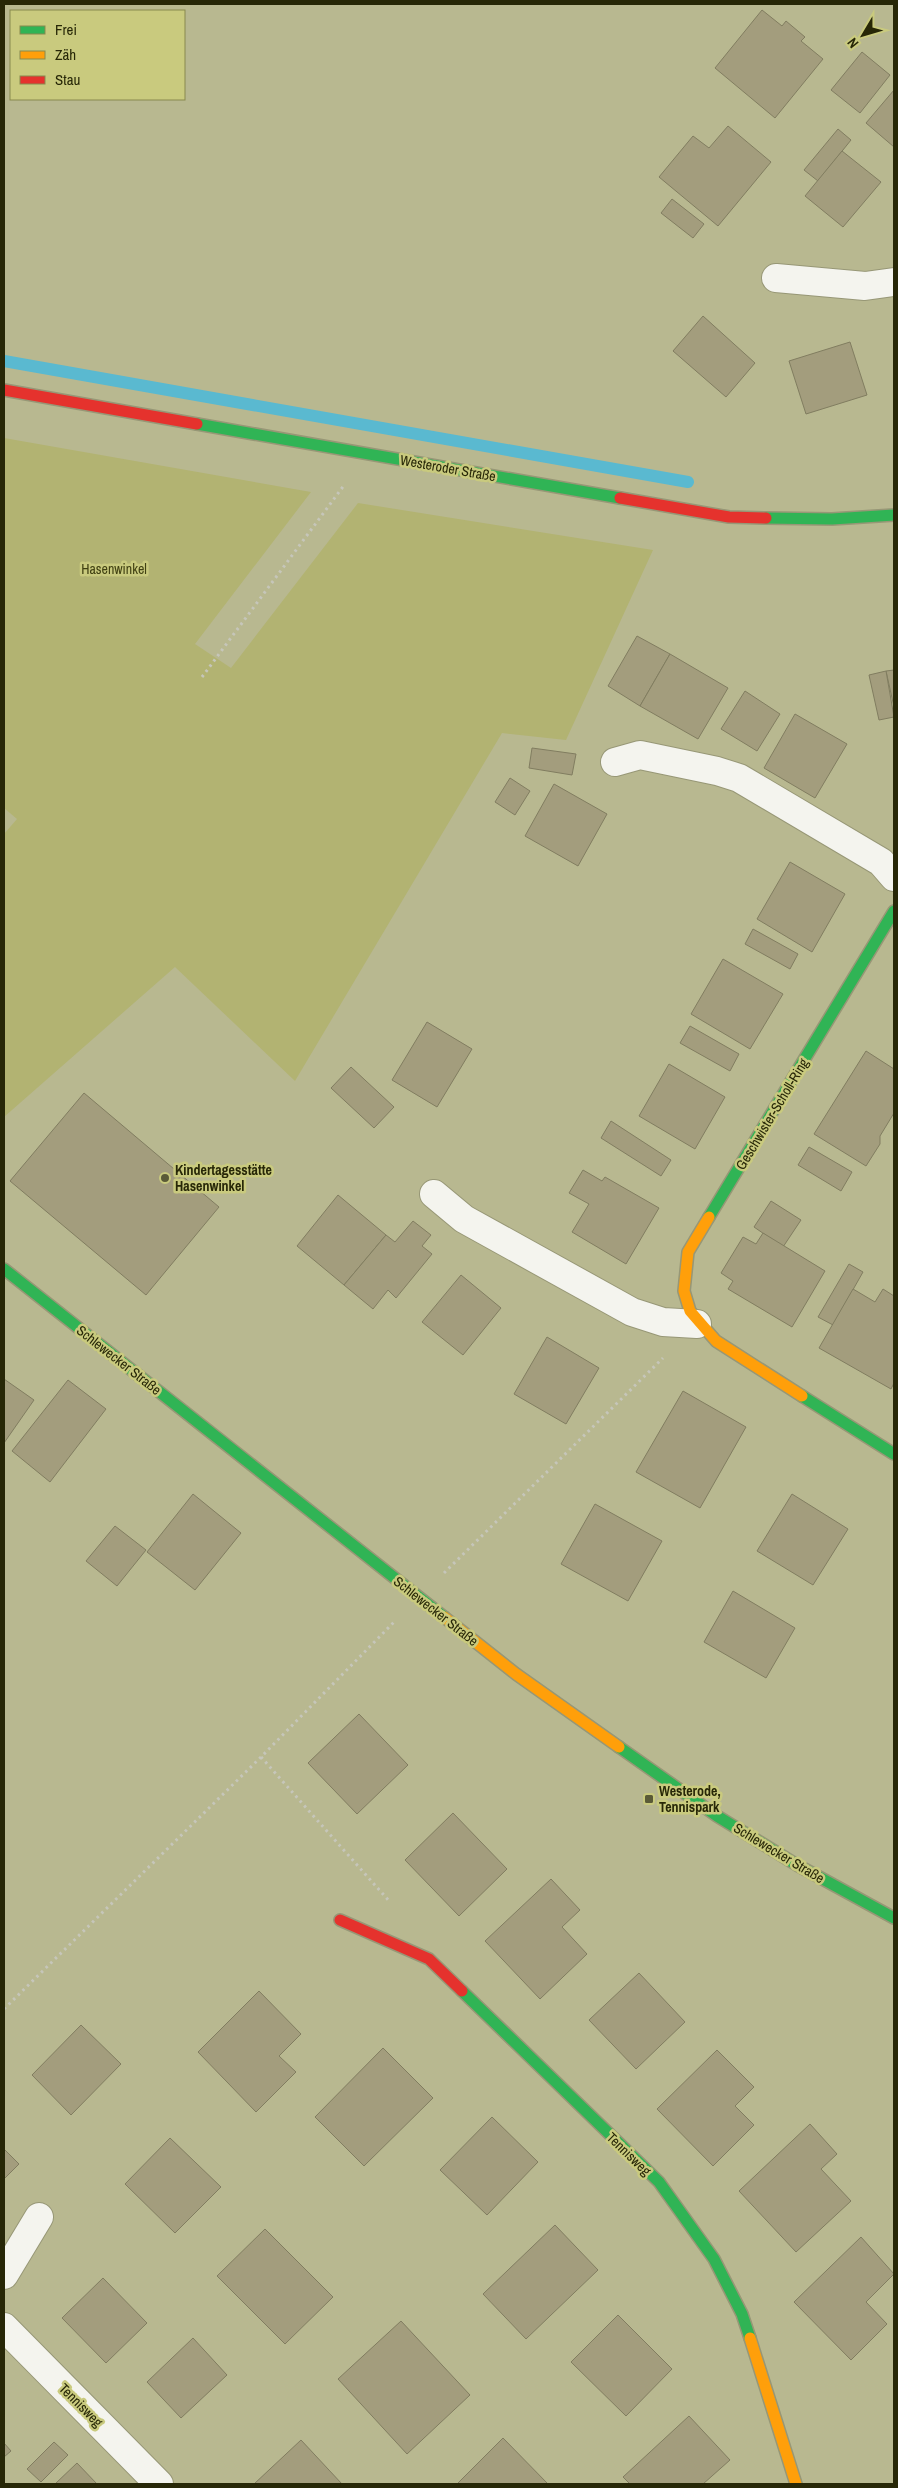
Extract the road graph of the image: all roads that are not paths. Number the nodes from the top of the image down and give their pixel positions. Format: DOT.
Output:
graph roads {
  1 [pos="776,278"];
  2 [pos="894,282"];
  3 [pos="4,390"];
  4 [pos="894,515"];
  5 [pos="615,762"];
  6 [pos="894,878"];
  7 [pos="894,911"];
  8 [pos="434,1194"];
  9 [pos="4,1269"];
  10 [pos="697,1324"];
  11 [pos="894,1454"];
  12 [pos="894,1918"];
  13 [pos="340,1920"];
  14 [pos="39,2216"];
  15 [pos="4,2275"];
  16 [pos="4,2327"];
  17 [pos="159,2484"];
  18 [pos="796,2484"];
  1 -- 2 [label="street"];
  3 -- 4 [label="street, Westeroder Straße"];
  5 -- 6 [label="street"];
  7 -- 10 [label="street, Geschwister-Scholl-Ring"];
  8 -- 10 [label="street"];
  9 -- 12 [label="street, Schlewecker Straße"];
  10 -- 11 [label="street, Geschwister-Scholl-Ring"];
  13 -- 18 [label="street, Tennisweg"];
  14 -- 15 [label="street"];
  16 -- 17 [label="street, Tennisweg"];
}
